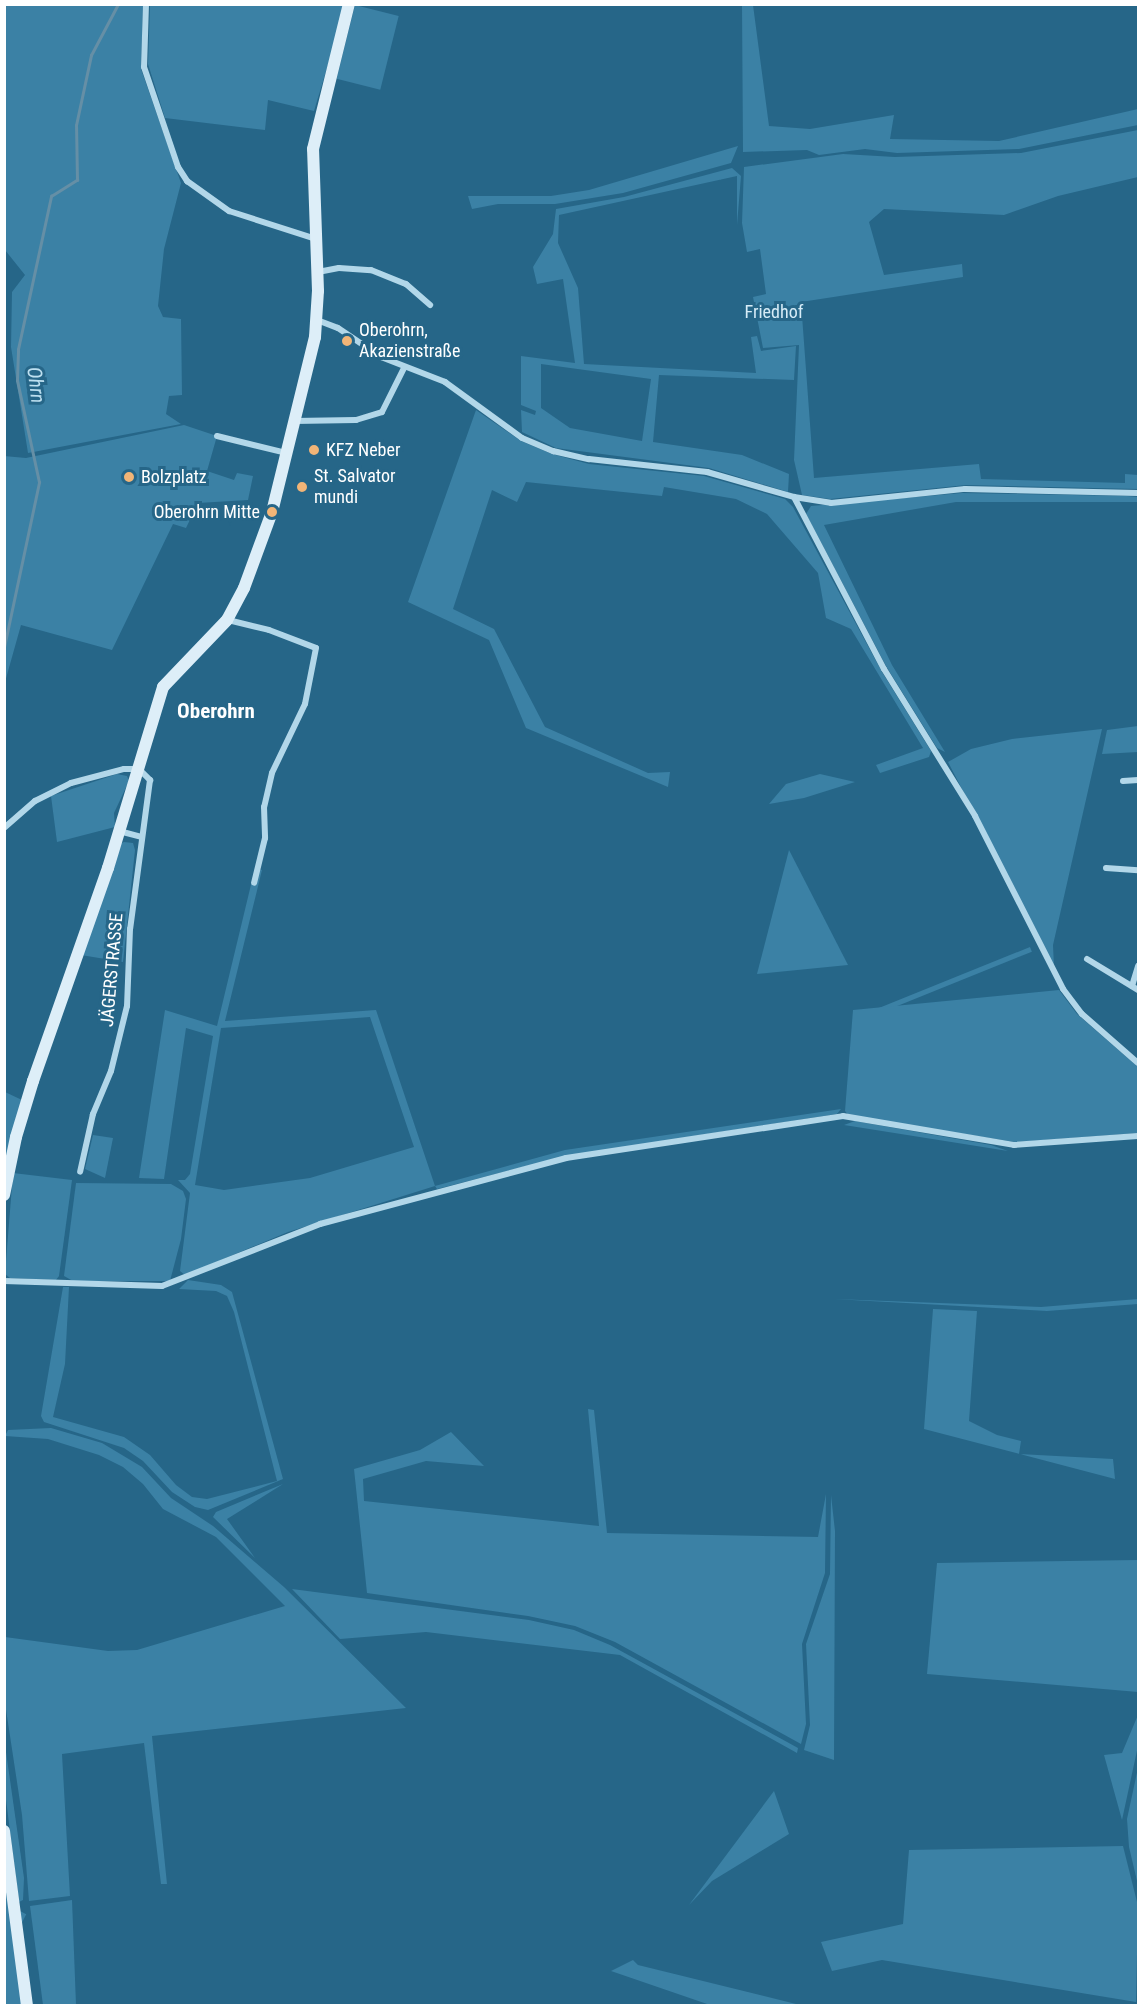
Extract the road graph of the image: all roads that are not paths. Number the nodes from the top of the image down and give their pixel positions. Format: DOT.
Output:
graph roads {
  1 [pos="146,4"];
  2 [pos="349,4"];
  3 [pos="316,239"];
  4 [pos="318,272"];
  5 [pos="430,305"];
  6 [pos="317,320"];
  7 [pos="404,368"];
  8 [pos="294,422"];
  9 [pos="216,436"];
  10 [pos="286,453"];
  11 [pos="1138,493"];
  12 [pos="794,497"];
  13 [pos="227,620"];
  14 [pos="139,769"];
  15 [pos="1138,780"];
  16 [pos="1123,781"];
  17 [pos="4,828"];
  18 [pos="119,831"];
  19 [pos="141,837"];
  20 [pos="1106,868"];
  21 [pos="1138,870"];
  22 [pos="254,883"];
  23 [pos="1087,959"];
  24 [pos="1138,966"];
  25 [pos="1135,988"];
  26 [pos="1138,1063"];
  27 [pos="1138,1136"];
  28 [pos="80,1172"];
  29 [pos="4,1195"];
  30 [pos="4,1281"];
  31 [pos="4,1831"];
  32 [pos="27,2006"];
  1 -- 3 [label="street"];
  2 -- 3 [label="main road"];
  3 -- 4 [label="main road"];
  4 -- 5 [label="street"];
  4 -- 6 [label="main road"];
  6 -- 7 [label="street"];
  6 -- 8 [label="main road"];
  7 -- 8 [label="street"];
  7 -- 12 [label="street"];
  8 -- 10 [label="main road"];
  9 -- 10 [label="street"];
  10 -- 13 [label="main road"];
  11 -- 12 [label="street"];
  12 -- 26 [label="street"];
  13 -- 14 [label="main road"];
  13 -- 22 [label="street"];
  14 -- 17 [label="street"];
  14 -- 18 [label="main road"];
  14 -- 19 [label="street, JÄGERSTRASSE"];
  15 -- 16 [label="street"];
  18 -- 19 [label="street"];
  18 -- 29 [label="main road"];
  19 -- 28 [label="street, JÄGERSTRASSE"];
  20 -- 21 [label="street"];
  23 -- 25 [label="street"];
  24 -- 25 [label="street"];
  27 -- 30 [label="street"];
  31 -- 32 [label="main road"];
}
